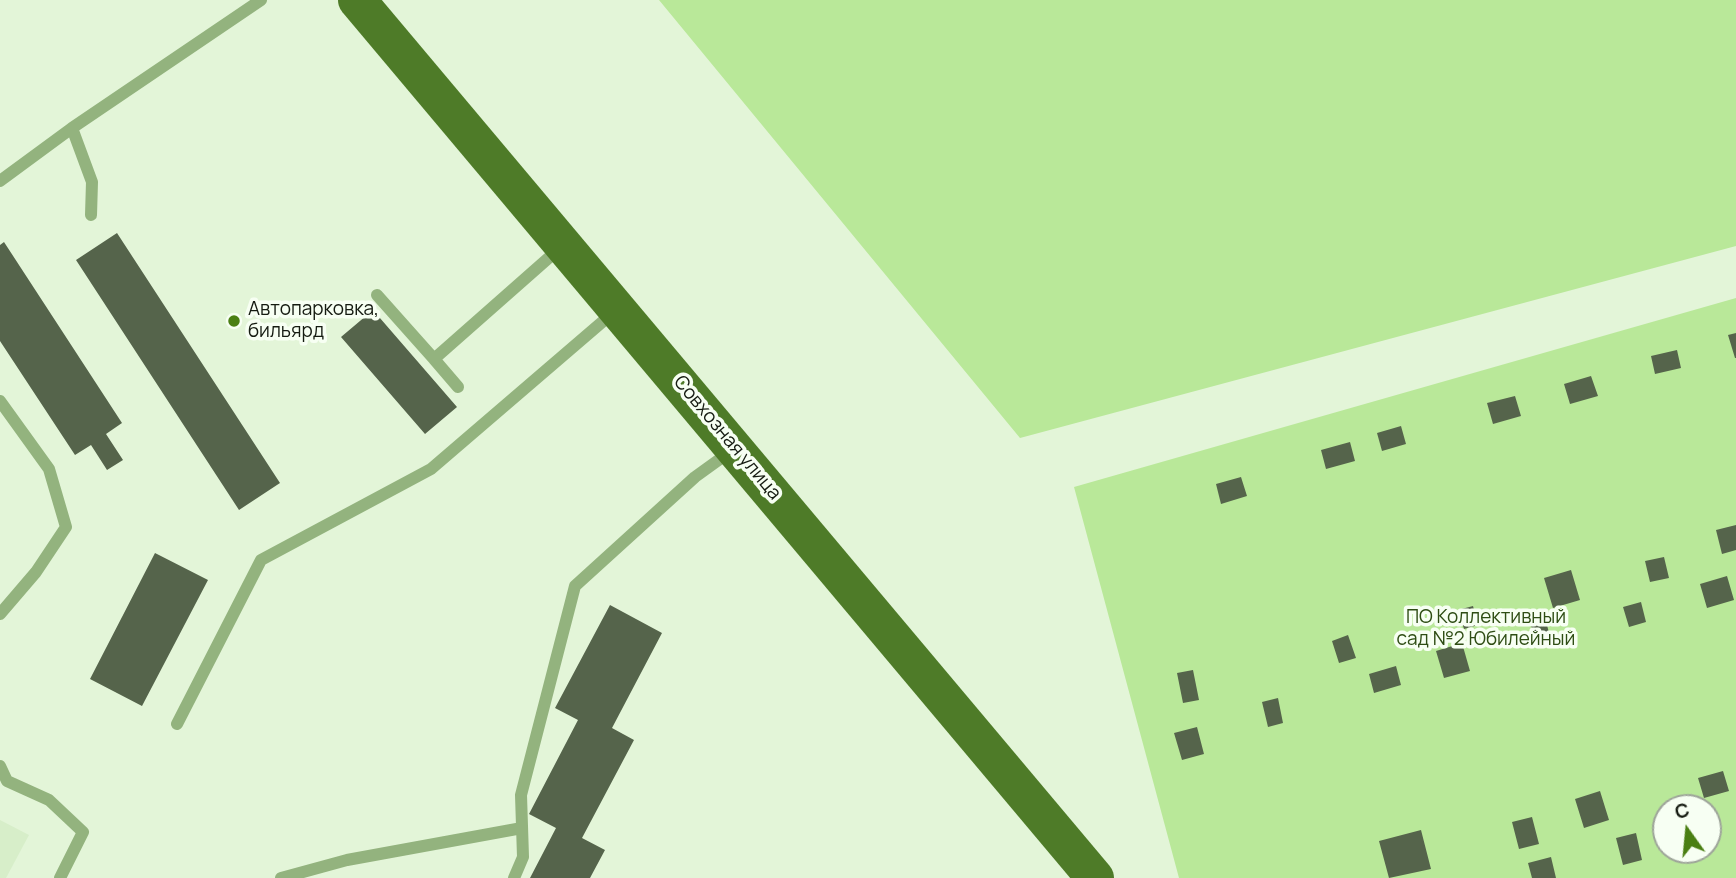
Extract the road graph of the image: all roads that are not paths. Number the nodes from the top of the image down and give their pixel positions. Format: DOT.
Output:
graph roads {
  1 [pos="261,0"];
  2 [pos="357,0"];
  3 [pos="72,128"];
  4 [pos="0,181"];
  5 [pos="91,215"];
  6 [pos="564,244"];
  7 [pos="377,295"];
  8 [pos="618,309"];
  9 [pos="433,359"];
  10 [pos="458,387"];
  11 [pos="0,401"];
  12 [pos="735,448"];
  13 [pos="0,614"];
  14 [pos="177,724"];
  15 [pos="0,766"];
  16 [pos="522,828"];
  17 [pos="60,878"];
  18 [pos="281,878"];
  19 [pos="514,878"];
  20 [pos="1095,878"];
  1 -- 3 [label="lane"];
  2 -- 6 [label="main road, Совхозная улица"];
  3 -- 4 [label="lane"];
  3 -- 5 [label="lane"];
  6 -- 8 [label="main road, Совхозная улица"];
  6 -- 9 [label="lane"];
  7 -- 9 [label="lane"];
  8 -- 12 [label="main road, Совхозная улица"];
  8 -- 14 [label="lane"];
  9 -- 10 [label="lane"];
  11 -- 13 [label="lane"];
  12 -- 16 [label="lane"];
  12 -- 20 [label="main road, Совхозная улица"];
  15 -- 17 [label="lane"];
  16 -- 18 [label="lane"];
  16 -- 19 [label="lane"];
}
